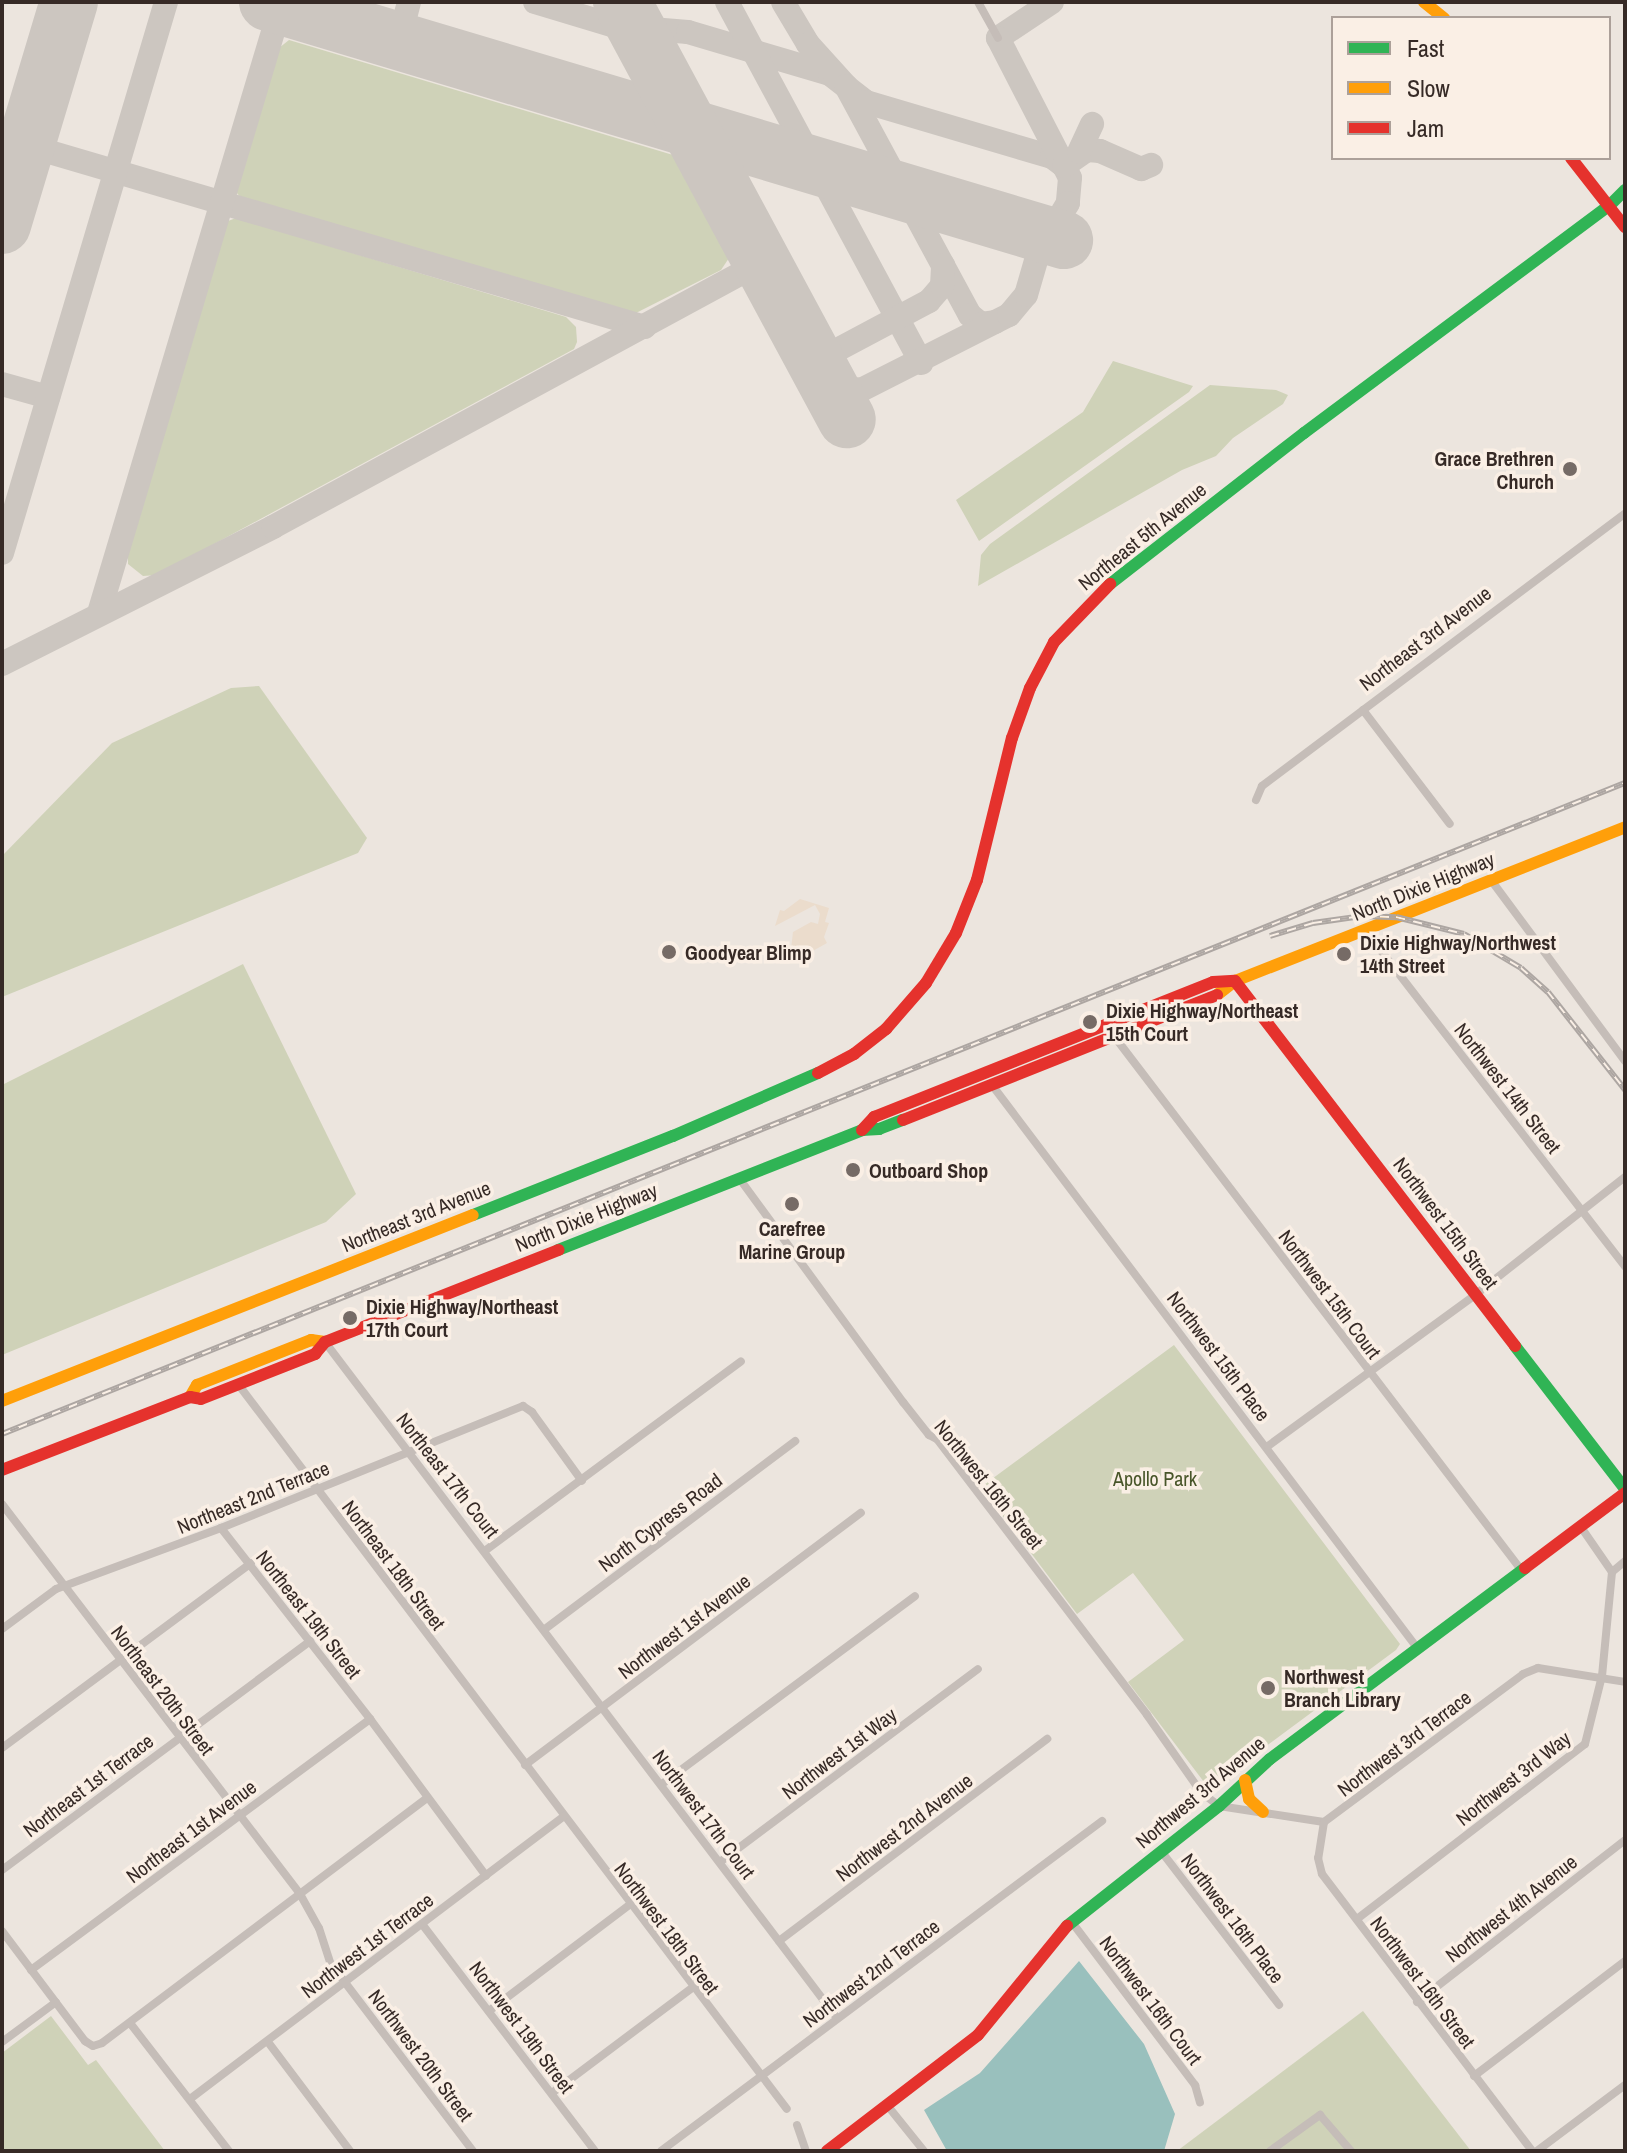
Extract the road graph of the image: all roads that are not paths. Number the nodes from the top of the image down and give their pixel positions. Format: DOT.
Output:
graph roads {
  1 [pos="978,2"];
  2 [pos="1424,2"];
  3 [pos="1442,16"];
  4 [pos="998,38"];
  5 [pos="1573,160"];
  6 [pos="1625,190"];
  7 [pos="1625,202"];
  8 [pos="1609,206"];
  9 [pos="1625,227"];
  10 [pos="1625,513"];
  11 [pos="1363,710"];
  12 [pos="1256,800"];
  13 [pos="1450,824"];
  14 [pos="1625,827"];
  15 [pos="1491,880"];
  16 [pos="1365,930"];
  17 [pos="1235,981"];
  18 [pos="1114,1036"];
  19 [pos="1625,1061"];
  20 [pos="842,1062"];
  21 [pos="992,1085"];
  22 [pos="862,1130"];
  23 [pos="1625,1177"];
  24 [pos="739,1178"];
  25 [pos="1583,1210"];
  26 [pos="1625,1267"];
  27 [pos="1475,1295"];
  28 [pos="325,1342"];
  29 [pos="741,1361"];
  30 [pos="1371,1374"];
  31 [pos="238,1384"];
  32 [pos="190,1397"];
  33 [pos="2,1401"];
  34 [pos="795,1441"];
  35 [pos="1268,1446"];
  36 [pos="409,1452"];
  37 [pos="2,1470"];
  38 [pos="582,1481"];
  39 [pos="316,1488"];
  40 [pos="1625,1491"];
  41 [pos="2,1504"];
  42 [pos="861,1513"];
  43 [pos="1581,1527"];
  44 [pos="221,1528"];
  45 [pos="486,1550"];
  46 [pos="1625,1561"];
  47 [pos="251,1563"];
  48 [pos="1522,1571"];
  49 [pos="1612,1572"];
  50 [pos="64,1587"];
  51 [pos="915,1596"];
  52 [pos="2,1629"];
  53 [pos="545,1629"];
  54 [pos="310,1641"];
  55 [pos="1418,1649"];
  56 [pos="121,1661"];
  57 [pos="978,1669"];
  58 [pos="1602,1676"];
  59 [pos="1625,1682"];
  60 [pos="603,1706"];
  61 [pos="370,1719"];
  62 [pos="179,1737"];
  63 [pos="1047,1739"];
  64 [pos="2,1748"];
  65 [pos="525,1765"];
  66 [pos="1245,1780"];
  67 [pos="662,1784"];
  68 [pos="427,1798"];
  69 [pos="1219,1806"];
  70 [pos="1263,1812"];
  71 [pos="238,1815"];
  72 [pos="564,1816"];
  73 [pos="1102,1821"];
  74 [pos="1324,1822"];
  75 [pos="1625,1840"];
  76 [pos="1161,1851"];
  77 [pos="720,1862"];
  78 [pos="2,1870"];
  79 [pos="486,1876"];
  80 [pos="300,1894"];
  81 [pos="629,1905"];
  82 [pos="1357,1919"];
  83 [pos="1071,1921"];
  84 [pos="422,1924"];
  85 [pos="2,1931"];
  86 [pos="779,1941"];
  87 [pos="1625,1961"];
  88 [pos="31,1970"];
  89 [pos="345,1981"];
  90 [pos="692,1988"];
  91 [pos="56,2002"];
  92 [pos="1417,2002"];
  93 [pos="1279,2005"];
  94 [pos="489,2011"];
  95 [pos="837,2018"];
  96 [pos="130,2023"];
  97 [pos="2,2042"];
  98 [pos="268,2042"];
  99 [pos="761,2076"];
  100 [pos="1474,2076"];
  101 [pos="1625,2085"];
  102 [pos="552,2093"];
  103 [pos="190,2099"];
  104 [pos="1200,2102"];
  105 [pos="887,2105"];
  106 [pos="787,2109"];
  107 [pos="797,2125"];
  108 [pos="229,2151"];
  109 [pos="350,2151"];
  110 [pos="473,2151"];
  111 [pos="595,2151"];
  112 [pos="661,2151"];
  113 [pos="806,2151"];
  114 [pos="827,2151"];
  115 [pos="924,2151"];
  116 [pos="1270,2151"];
  117 [pos="1351,2151"];
  118 [pos="1535,2151"];
  1 -- 4 [label="street"];
  2 -- 3 [label="street"];
  5 -- 8 [label="street"];
  6 -- 8 [label="street, Northeast 5th Avenue"];
  7 -- 8 [label="street, Northeast 5th Avenue"];
  8 -- 9 [label="street"];
  8 -- 20 [label="street, Northeast 5th Avenue"];
  10 -- 11 [label="street, Northeast 3rd Avenue"];
  11 -- 12 [label="street, Northeast 3rd Avenue"];
  11 -- 13 [label="street"];
  14 -- 15 [label="street, North Dixie Highway"];
  15 -- 16 [label="street, North Dixie Highway"];
  15 -- 19 [label="street"];
  16 -- 17 [label="street, North Dixie Highway"];
  16 -- 25 [label="street, Northwest 14th Street"];
  17 -- 18 [label="street, North Dixie Highway"];
  17 -- 22 [label="street, North Dixie Highway"];
  17 -- 27 [label="street, Northwest 15th Street"];
  18 -- 21 [label="street, North Dixie Highway"];
  18 -- 30 [label="street, Northwest 15th Court"];
  20 -- 33 [label="street, Northeast 3rd Avenue"];
  21 -- 22 [label="street, North Dixie Highway"];
  21 -- 35 [label="street, Northwest 15th Place"];
  22 -- 24 [label="street, North Dixie Highway"];
  23 -- 25 [label="street"];
  24 -- 28 [label="street, North Dixie Highway"];
  24 -- 69 [label="street, Northwest 16th Street"];
  25 -- 26 [label="street, Northwest 14th Street"];
  25 -- 27 [label="street"];
  27 -- 30 [label="street"];
  27 -- 40 [label="street, Northwest 15th Street"];
  28 -- 31 [label="street, North Dixie Highway"];
  28 -- 32 [label="street, North Dixie Highway"];
  28 -- 36 [label="street, Northeast 17th Court"];
  29 -- 38 [label="street"];
  30 -- 35 [label="street"];
  30 -- 48 [label="street, Northwest 15th Court"];
  31 -- 32 [label="street, North Dixie Highway"];
  31 -- 39 [label="street, Northeast 18th Street"];
  32 -- 37 [label="street, North Dixie Highway"];
  34 -- 53 [label="street, North Cypress Road"];
  35 -- 55 [label="street, Northwest 15th Place"];
  36 -- 38 [label="street, Northeast 2nd Terrace"];
  36 -- 39 [label="street, Northeast 2nd Terrace"];
  36 -- 45 [label="street, Northeast 17th Court"];
  38 -- 45 [label="street"];
  39 -- 44 [label="street, Northeast 2nd Terrace"];
  39 -- 65 [label="street, Northeast 18th Street"];
  40 -- 43 [label="street, Northwest 3rd Avenue"];
  41 -- 50 [label="street, Northeast 20th Street"];
  42 -- 60 [label="street, Northwest 1st Avenue"];
  43 -- 48 [label="street, Northwest 3rd Avenue"];
  43 -- 49 [label="street"];
  44 -- 47 [label="street, Northeast 19th Street"];
  44 -- 50 [label="street, Northeast 2nd Terrace"];
  45 -- 53 [label="street, Northeast 17th Court"];
  46 -- 49 [label="street"];
  47 -- 54 [label="street, Northeast 19th Street"];
  47 -- 56 [label="street"];
  48 -- 55 [label="street, Northwest 3rd Avenue"];
  49 -- 58 [label="street, Northwest 3rd Way"];
  50 -- 52 [label="street, Northeast 2nd Terrace"];
  50 -- 56 [label="street, Northeast 20th Street"];
  51 -- 67 [label="street"];
  53 -- 60 [label="street, Northwest 17th Court"];
  54 -- 61 [label="street, Northeast 19th Street"];
  54 -- 62 [label="street, Northeast 1st Terrace"];
  55 -- 66 [label="street, Northwest 3rd Avenue"];
  56 -- 62 [label="street, Northeast 20th Street"];
  56 -- 64 [label="street"];
  57 -- 77 [label="street, Northwest 1st Way"];
  58 -- 59 [label="street"];
  58 -- 74 [label="street, Northwest 3rd Terrace"];
  58 -- 82 [label="street, Northwest 3rd Way"];
  60 -- 65 [label="street, Northwest 1st Avenue"];
  60 -- 67 [label="street, Northwest 17th Court"];
  61 -- 68 [label="street"];
  61 -- 71 [label="street, Northeast 1st Avenue"];
  62 -- 71 [label="street, Northeast 20th Street"];
  62 -- 78 [label="street, Northeast 1st Terrace"];
  63 -- 86 [label="street, Northwest 2nd Avenue"];
  65 -- 72 [label="street, Northwest 18th Street"];
  66 -- 69 [label="street, Northwest 3rd Avenue"];
  66 -- 70 [label="street"];
  67 -- 77 [label="street, Northwest 17th Court"];
  68 -- 79 [label="street"];
  68 -- 80 [label="street"];
  69 -- 70 [label="street"];
  69 -- 76 [label="street, Northwest 3rd Avenue"];
  70 -- 74 [label="street"];
  71 -- 80 [label="street, Northeast 20th Street"];
  71 -- 88 [label="street, Northeast 1st Avenue"];
  72 -- 79 [label="street, Northwest 1st Terrace"];
  72 -- 81 [label="street, Northwest 18th Street"];
  73 -- 95 [label="street, Northwest 2nd Terrace"];
  74 -- 82 [label="street, Northwest 16th Street"];
  75 -- 92 [label="street, Northwest 4th Avenue"];
  76 -- 83 [label="street, Northwest 3rd Avenue"];
  76 -- 93 [label="street, Northwest 16th Place"];
  77 -- 86 [label="street, Northwest 17th Court"];
  79 -- 84 [label="street, Northwest 1st Terrace"];
  80 -- 89 [label="street, Northwest 20th Street"];
  80 -- 96 [label="street"];
  81 -- 90 [label="street, Northwest 18th Street"];
  81 -- 94 [label="street"];
  82 -- 92 [label="street, Northwest 16th Street"];
  83 -- 104 [label="street, Northwest 16th Court"];
  83 -- 105 [label="street, Northwest 3rd Avenue"];
  84 -- 89 [label="street, Northwest 1st Terrace"];
  84 -- 94 [label="street, Northwest 19th Street"];
  85 -- 88 [label="street"];
  86 -- 95 [label="street, Northwest 17th Court"];
  87 -- 100 [label="street"];
  88 -- 91 [label="street"];
  89 -- 98 [label="street, Northwest 1st Terrace"];
  89 -- 110 [label="street, Northwest 20th Street"];
  90 -- 99 [label="street, Northwest 18th Street"];
  90 -- 102 [label="street"];
  91 -- 96 [label="street"];
  91 -- 97 [label="street"];
  92 -- 100 [label="street, Northwest 16th Street"];
  94 -- 102 [label="street, Northwest 19th Street"];
  95 -- 99 [label="street, Northwest 2nd Terrace"];
  96 -- 103 [label="street"];
  98 -- 103 [label="street, Northwest 1st Terrace"];
  98 -- 109 [label="street"];
  99 -- 106 [label="street, Northwest 18th Street"];
  99 -- 112 [label="street, Northwest 2nd Terrace"];
  100 -- 118 [label="street, Northwest 16th Street"];
  101 -- 118 [label="street"];
  102 -- 111 [label="street, Northwest 19th Street"];
  103 -- 108 [label="street"];
  105 -- 114 [label="street, Northwest 3rd Avenue"];
  105 -- 115 [label="street"];
  107 -- 113 [label="street"];
  116 -- 117 [label="street"];
}
